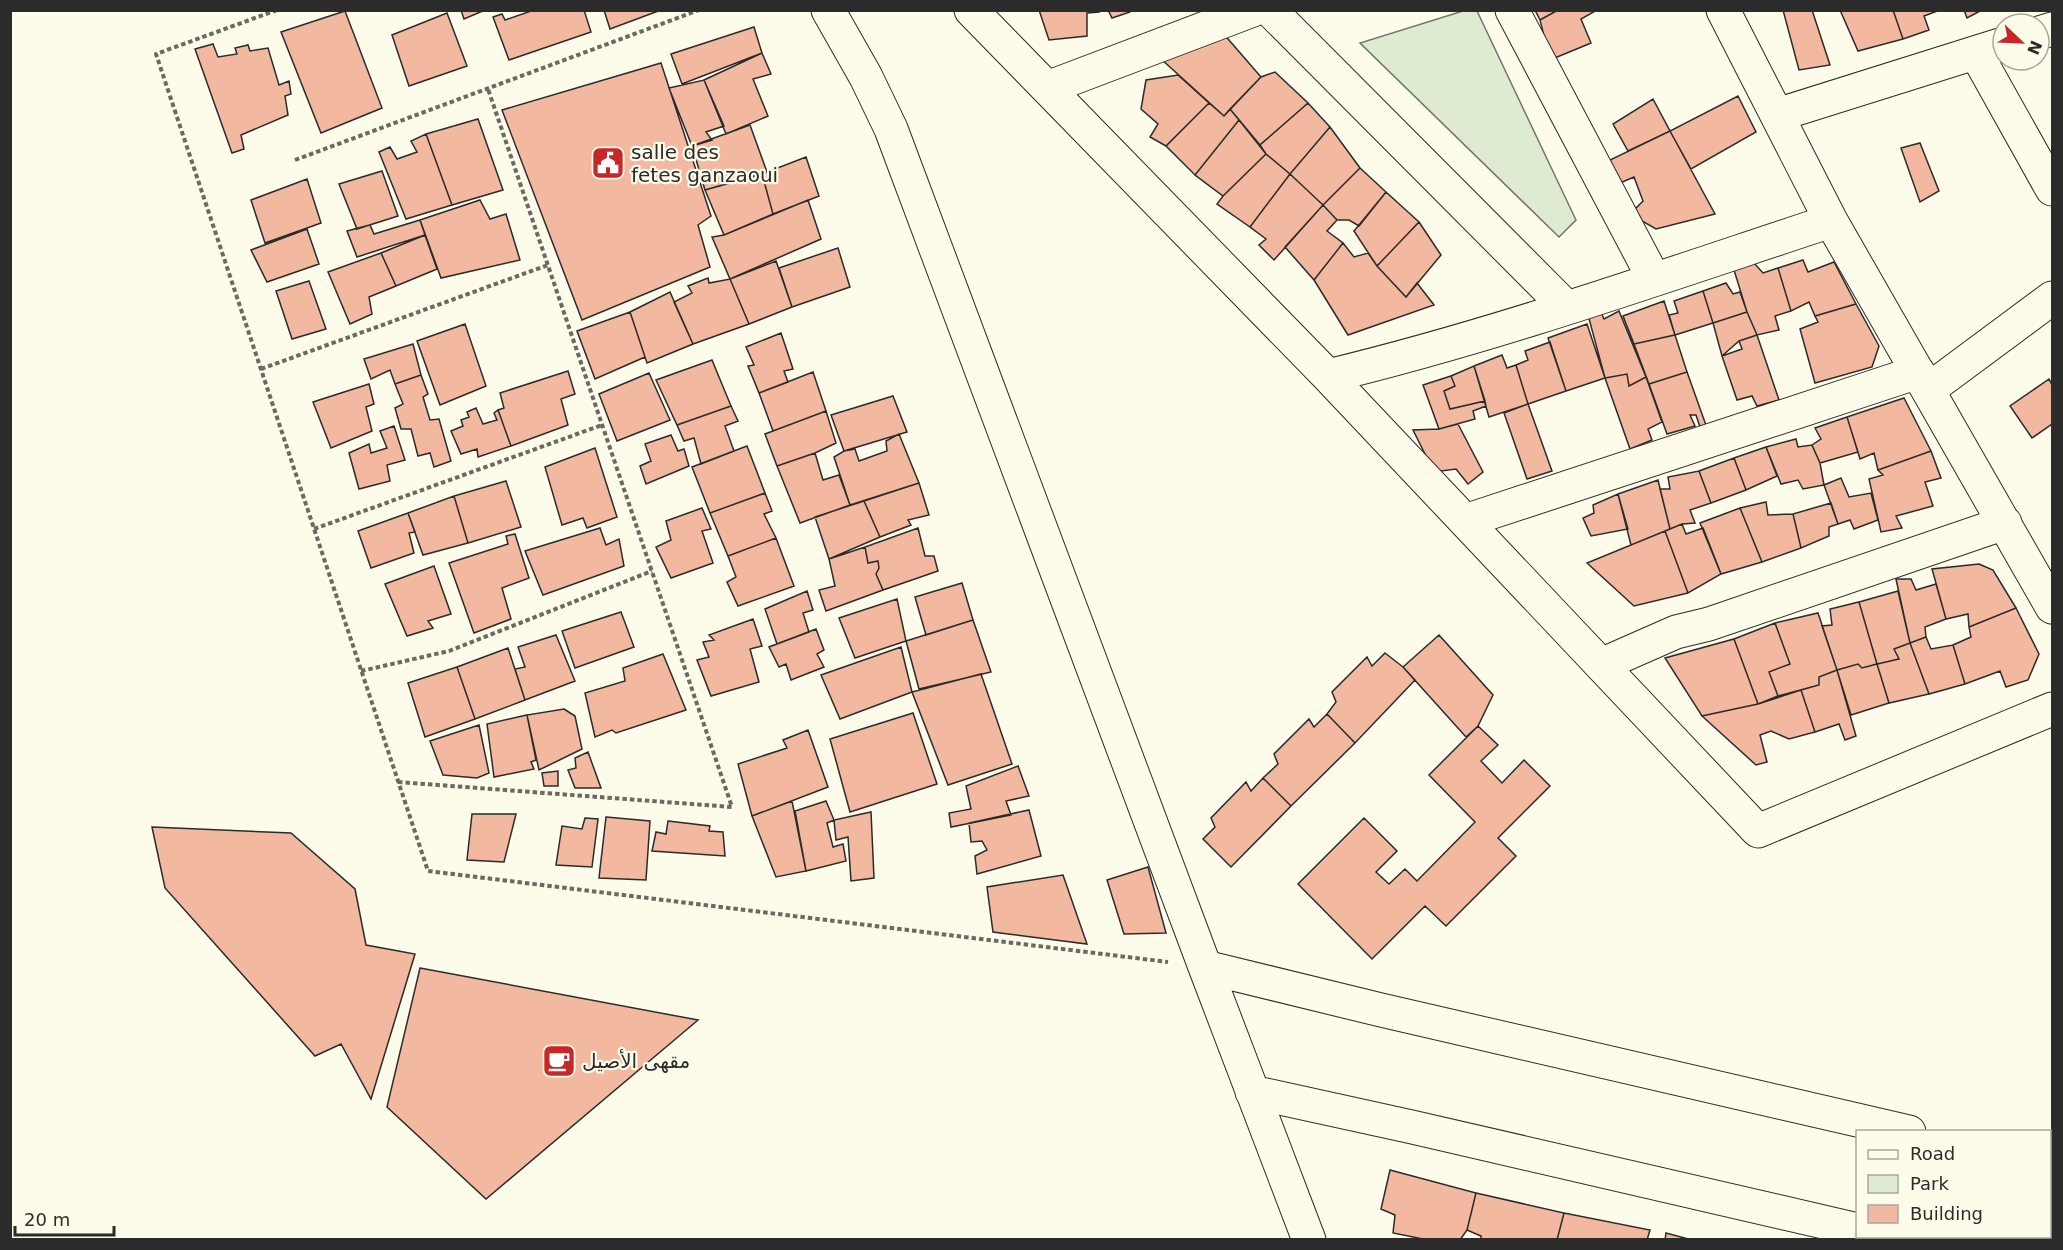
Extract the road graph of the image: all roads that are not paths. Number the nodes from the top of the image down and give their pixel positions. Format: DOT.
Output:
graph roads {
  1 [pos="828,10"];
  2 [pos="971,10"];
  3 [pos="1253,10"];
  4 [pos="1270,10"];
  5 [pos="1512,10"];
  6 [pos="1724,10"];
  7 [pos="1990,49"];
  8 [pos="1047,88"];
  9 [pos="1777,115"];
  10 [pos="2052,189"];
  11 [pos="1831,222"];
  12 [pos="1654,279"];
  13 [pos="2052,298"];
  14 [pos="1567,308"];
  15 [pos="1328,376"];
  16 [pos="1923,381"];
  17 [pos="1465,521"];
  18 [pos="2005,523"];
  19 [pos="2048,587"];
  20 [pos="1601,665"];
  21 [pos="2052,709"];
  22 [pos="1205,967"];
  23 [pos="1252,1092"];
  24 [pos="1905,1130"];
  25 [pos="1856,1230"];
  26 [pos="1309,1239"];
  1 -- 22 [label="street"];
  2 -- 8 [label="street"];
  3 -- 8 [label="street"];
  4 -- 14 [label="street"];
  5 -- 12 [label="street"];
  6 -- 9 [label="street"];
  7 -- 9 [label="street"];
  7 -- 10 [label="street"];
  8 -- 15 [label="street"];
  9 -- 11 [label="street"];
  11 -- 12 [label="street"];
  11 -- 16 [label="street"];
  12 -- 14 [label="street"];
  13 -- 16 [label="street"];
  14 -- 15 [label="street"];
  15 -- 17 [label="street"];
  16 -- 17 [label="street"];
  16 -- 18 [label="street"];
  17 -- 20 [label="street"];
  18 -- 19 [label="street"];
  18 -- 20 [label="street"];
  20 -- 21 [label="street"];
  22 -- 23 [label="street"];
  22 -- 24 [label="street"];
  23 -- 25 [label="street"];
  23 -- 26 [label="street"];
}
